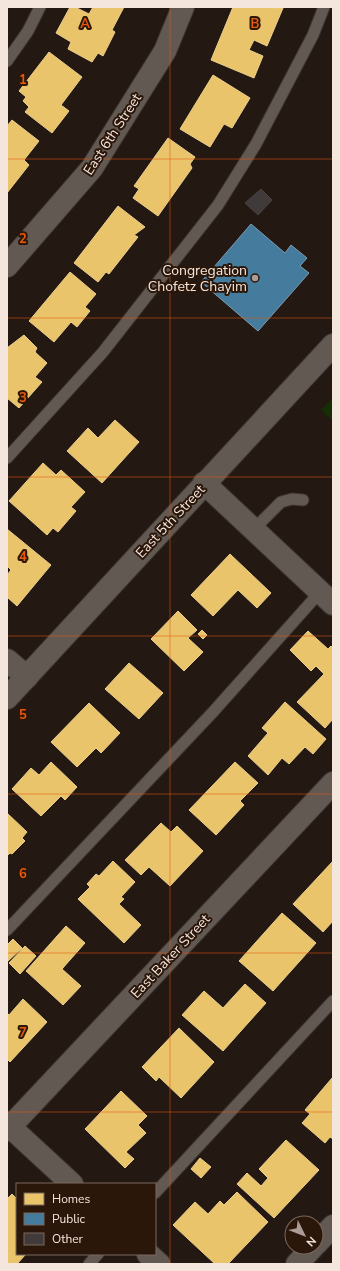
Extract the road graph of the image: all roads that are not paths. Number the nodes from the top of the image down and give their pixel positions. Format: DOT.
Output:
graph roads {
  1 [pos="40,7"];
  2 [pos="183,7"];
  3 [pos="324,7"];
  4 [pos="7,61"];
  5 [pos="7,266"];
  6 [pos="333,345"];
  7 [pos="7,458"];
  8 [pos="204,483"];
  9 [pos="303,500"];
  10 [pos="253,530"];
  11 [pos="326,598"];
  12 [pos="7,660"];
  13 [pos="27,677"];
  14 [pos="7,698"];
  15 [pos="333,782"];
  16 [pos="7,930"];
  17 [pos="333,1001"];
  18 [pos="8,1127"];
  19 [pos="71,1183"];
  20 [pos="156,1192"];
  21 [pos="333,1226"];
  22 [pos="324,1236"];
  23 [pos="97,1255"];
  24 [pos="149,1255"];
  25 [pos="305,1255"];
  26 [pos="89,1264"];
  27 [pos="159,1264"];
  28 [pos="297,1264"];
  1 -- 4 [label="lane"];
  2 -- 5 [label="street, East 6th Street"];
  3 -- 7 [label="lane"];
  6 -- 8 [label="street, East 5th Street"];
  8 -- 10 [label="street"];
  8 -- 13 [label="street, East 5th Street"];
  9 -- 10 [label="lane"];
  10 -- 11 [label="street"];
  11 -- 16 [label="lane"];
  12 -- 13 [label="street"];
  13 -- 14 [label="street, East 5th Street"];
  15 -- 18 [label="street, East Baker Street"];
  17 -- 20 [label="lane"];
  18 -- 19 [label="street"];
  21 -- 22 [label="street"];
  23 -- 26 [label="lane"];
  24 -- 27 [label="street"];
  25 -- 28 [label="street"];
}
